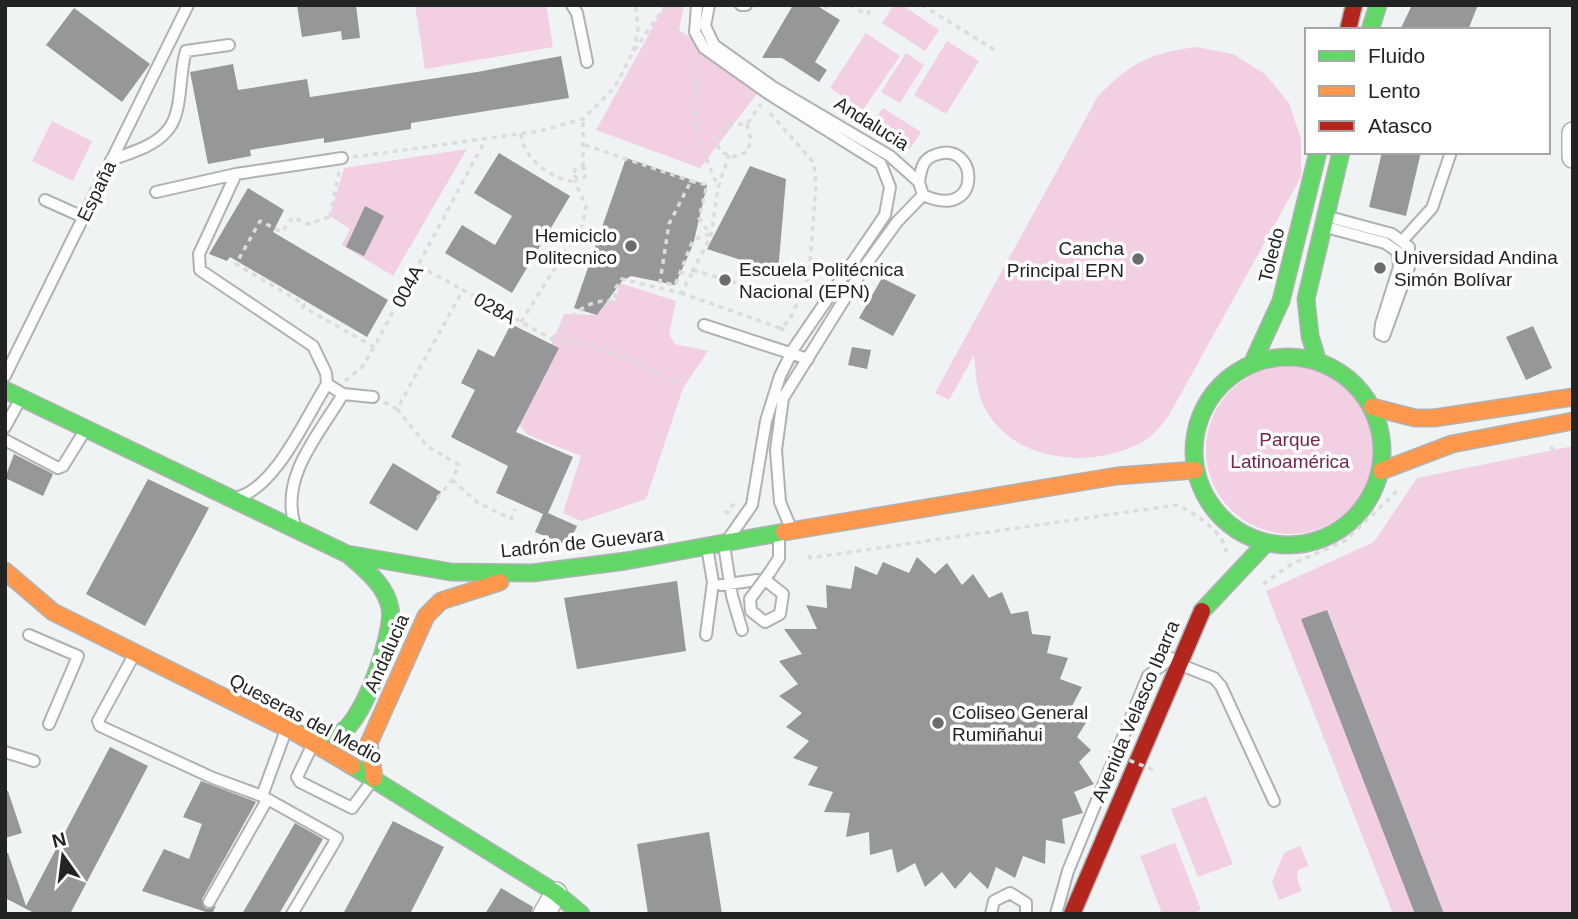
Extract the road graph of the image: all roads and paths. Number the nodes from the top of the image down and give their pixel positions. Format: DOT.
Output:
graph roads {
  1 [pos="188,5"];
  2 [pos="572,5"];
  3 [pos="636,5"];
  4 [pos="666,5"];
  5 [pos="697,5"];
  6 [pos="709,5"];
  7 [pos="824,5"];
  8 [pos="833,5"];
  9 [pos="850,5"];
  10 [pos="873,5"];
  11 [pos="922,5"];
  12 [pos="1354,5"];
  13 [pos="1378,5"];
  14 [pos="1348,28"];
  15 [pos="1371,28"];
  16 [pos="229,45"];
  17 [pos="633,52"];
  18 [pos="998,52"];
  19 [pos="699,58"];
  20 [pos="587,62"];
  21 [pos="583,118"];
  22 [pos="747,124"];
  23 [pos="1573,133"];
  24 [pos="521,134"];
  25 [pos="486,139"];
  26 [pos="585,145"];
  27 [pos="1318,154"];
  28 [pos="1341,154"];
  29 [pos="1450,154"];
  30 [pos="729,155"];
  31 [pos="1573,157"];
  32 [pos="342,159"];
  33 [pos="111,160"];
  34 [pos="583,167"];
  35 [pos="236,174"];
  36 [pos="576,180"];
  37 [pos="691,181"];
  38 [pos="919,182"];
  39 [pos="718,188"];
  40 [pos="156,192"];
  41 [pos="923,195"];
  42 [pos="45,200"];
  43 [pos="330,216"];
  44 [pos="83,217"];
  45 [pos="356,217"];
  46 [pos="1325,221"];
  47 [pos="1403,240"];
  48 [pos="418,265"];
  49 [pos="680,272"];
  50 [pos="692,272"];
  51 [pos="785,273"];
  52 [pos="809,276"];
  53 [pos="463,290"];
  54 [pos="681,293"];
  55 [pos="798,301"];
  56 [pos="521,322"];
  57 [pos="704,326"];
  58 [pos="552,339"];
  59 [pos="374,347"];
  60 [pos="791,353"];
  61 [pos="808,359"];
  62 [pos="8,362"];
  63 [pos="1318,362"];
  64 [pos="1252,364"];
  65 [pos="5,376"];
  66 [pos="678,382"];
  67 [pos="335,389"];
  68 [pos="5,390"];
  69 [pos="373,397"];
  70 [pos="1573,397"];
  71 [pos="22,398"];
  72 [pos="1372,407"];
  73 [pos="397,409"];
  74 [pos="1573,421"];
  75 [pos="5,427"];
  76 [pos="86,429"];
  77 [pos="5,440"];
  78 [pos="1546,444"];
  79 [pos="1573,453"];
  80 [pos="1195,470"];
  81 [pos="1381,471"];
  82 [pos="272,472"];
  83 [pos="452,480"];
  84 [pos="292,483"];
  85 [pos="1401,487"];
  86 [pos="230,500"];
  87 [pos="435,501"];
  88 [pos="515,509"];
  89 [pos="297,531"];
  90 [pos="785,533"];
  91 [pos="1266,543"];
  92 [pos="724,545"];
  93 [pos="708,547"];
  94 [pos="348,554"];
  95 [pos="809,555"];
  96 [pos="1221,562"];
  97 [pos="5,571"];
  98 [pos="532,573"];
  99 [pos="725,585"];
  100 [pos="5,589"];
  101 [pos="1255,589"];
  102 [pos="53,612"];
  103 [pos="742,630"];
  104 [pos="29,635"];
  105 [pos="706,635"];
  106 [pos="83,643"];
  107 [pos="135,652"];
  108 [pos="1181,656"];
  109 [pos="49,724"];
  110 [pos="292,732"];
  111 [pos="314,743"];
  112 [pos="5,752"];
  113 [pos="1111,753"];
  114 [pos="34,761"];
  115 [pos="1156,771"];
  116 [pos="374,778"];
  117 [pos="265,798"];
  118 [pos="1274,801"];
  119 [pos="1112,819"];
  120 [pos="556,893"];
  121 [pos="209,902"];
  122 [pos="1026,912"];
  123 [pos="292,914"];
  124 [pos="544,914"];
  125 [pos="581,914"];
  126 [pos="992,914"];
  127 [pos="1056,914"];
  128 [pos="1072,914"];
  129 [pos="1090,914"];
  1 -- 33 [label="lane, España"];
  2 -- 20 [label="lane"];
  3 -- 17 [label="path"];
  4 -- 17 [label="path"];
  5 -- 60 [label="lane, Andalucia"];
  6 -- 38 [label="lane, Andalucia"];
  7 -- 8 [label="path"];
  9 -- 10 [label="path"];
  11 -- 18 [label="path"];
  12 -- 14 [label="main road"];
  13 -- 15 [label="main road"];
  16 -- 33 [label="lane"];
  17 -- 21 [label="path"];
  19 -- 39 [label="path"];
  21 -- 24 [label="path"];
  21 -- 26 [label="path"];
  22 -- 30 [label="path"];
  22 -- 30 [label="path"];
  22 -- 52 [label="path"];
  23 -- 31 [label="street"];
  24 -- 25 [label="path"];
  24 -- 36 [label="path"];
  25 -- 32 [label="path"];
  25 -- 48 [label="path, 004A"];
  26 -- 34 [label="path"];
  26 -- 37 [label="path"];
  27 -- 64 [label="main road, Toledo"];
  28 -- 46 [label="main road"];
  29 -- 47 [label="lane"];
  30 -- 39 [label="path"];
  32 -- 35 [label="lane"];
  32 -- 43 [label="path"];
  33 -- 44 [label="lane, España"];
  34 -- 36 [label="path"];
  34 -- 36 [label="path"];
  35 -- 40 [label="lane"];
  35 -- 67 [label="lane"];
  36 -- 56 [label="path"];
  37 -- 49 [label="path"];
  37 -- 49 [label="path"];
  38 -- 41 [label="lane"];
  38 -- 41 [label="lane"];
  39 -- 50 [label="path"];
  41 -- 61 [label="lane"];
  42 -- 44 [label="lane"];
  43 -- 45 [label="path"];
  43 -- 59 [label="path"];
  44 -- 62 [label="lane, España"];
  46 -- 47 [label="lane"];
  46 -- 47 [label="lane"];
  46 -- 63 [label="main road"];
  48 -- 53 [label="path"];
  48 -- 59 [label="path, 004A"];
  49 -- 50 [label="path"];
  50 -- 54 [label="path"];
  50 -- 55 [label="path"];
  51 -- 52 [label="path"];
  52 -- 55 [label="path"];
  53 -- 56 [label="path, 028A"];
  53 -- 73 [label="path, 028A"];
  54 -- 55 [label="path"];
  54 -- 58 [label="path"];
  56 -- 58 [label="path, 028A"];
  57 -- 60 [label="lane"];
  58 -- 66 [label="path, 028A"];
  59 -- 67 [label="path, 004A"];
  60 -- 61 [label="lane"];
  60 -- 92 [label="lane, Andalucia"];
  61 -- 90 [label="lane"];
  62 -- 65 [label="lane, España"];
  63 -- 64 [label="main road"];
  63 -- 72 [label="main road"];
  64 -- 80 [label="main road"];
  67 -- 69 [label="lane"];
  67 -- 82 [label="lane"];
  67 -- 84 [label="lane"];
  68 -- 71 [label="main road, Ladrón de Guevara"];
  69 -- 73 [label="path"];
  70 -- 72 [label="main road"];
  71 -- 75 [label="lane"];
  71 -- 76 [label="main road, Ladrón de Guevara"];
  72 -- 81 [label="main road"];
  73 -- 83 [label="path"];
  74 -- 81 [label="main road"];
  76 -- 77 [label="lane"];
  76 -- 86 [label="main road, Ladrón de Guevara"];
  78 -- 79 [label="path"];
  80 -- 90 [label="main road, Ladrón de Guevara"];
  80 -- 91 [label="main road"];
  81 -- 91 [label="main road"];
  82 -- 84 [label="lane"];
  82 -- 86 [label="lane"];
  83 -- 87 [label="path"];
  83 -- 88 [label="path"];
  84 -- 89 [label="lane"];
  85 -- 101 [label="path"];
  86 -- 89 [label="main road, Ladrón de Guevara"];
  89 -- 94 [label="main road, Ladrón de Guevara"];
  90 -- 92 [label="main road, Ladrón de Guevara"];
  90 -- 99 [label="lane"];
  91 -- 108 [label="main road, Avenida Velasco Ibarra"];
  92 -- 93 [label="main road, Ladrón de Guevara"];
  92 -- 99 [label="lane"];
  93 -- 98 [label="main road, Ladrón de Guevara"];
  93 -- 105 [label="lane"];
  94 -- 98 [label="main road, Ladrón de Guevara"];
  94 -- 110 [label="main road, Andalucia"];
  95 -- 96 [label="path"];
  97 -- 102 [label="main road, Queseras del Medio"];
  98 -- 116 [label="main road, Andalucia"];
  99 -- 103 [label="lane"];
  100 -- 102 [label="street"];
  102 -- 106 [label="main road, Queseras del Medio"];
  104 -- 106 [label="lane"];
  106 -- 107 [label="main road, Queseras del Medio"];
  106 -- 109 [label="lane"];
  107 -- 110 [label="main road, Queseras del Medio"];
  107 -- 117 [label="lane"];
  108 -- 118 [label="lane"];
  108 -- 119 [label="main road, Avenida Velasco Ibarra"];
  108 -- 127 [label="lane"];
  110 -- 111 [label="main road, Queseras del Medio"];
  110 -- 117 [label="lane"];
  111 -- 116 [label="main road, Queseras del Medio"];
  111 -- 116 [label="lane"];
  112 -- 114 [label="lane"];
  113 -- 115 [label="path, bridge"];
  116 -- 120 [label="main road, Queseras del Medio"];
  117 -- 121 [label="lane"];
  117 -- 123 [label="lane"];
  119 -- 128 [label="main road, Avenida Velasco Ibarra"];
  119 -- 129 [label="main road"];
  120 -- 124 [label="street"];
  120 -- 125 [label="main road, Queseras del Medio"];
  122 -- 126 [label="lane"];
}
